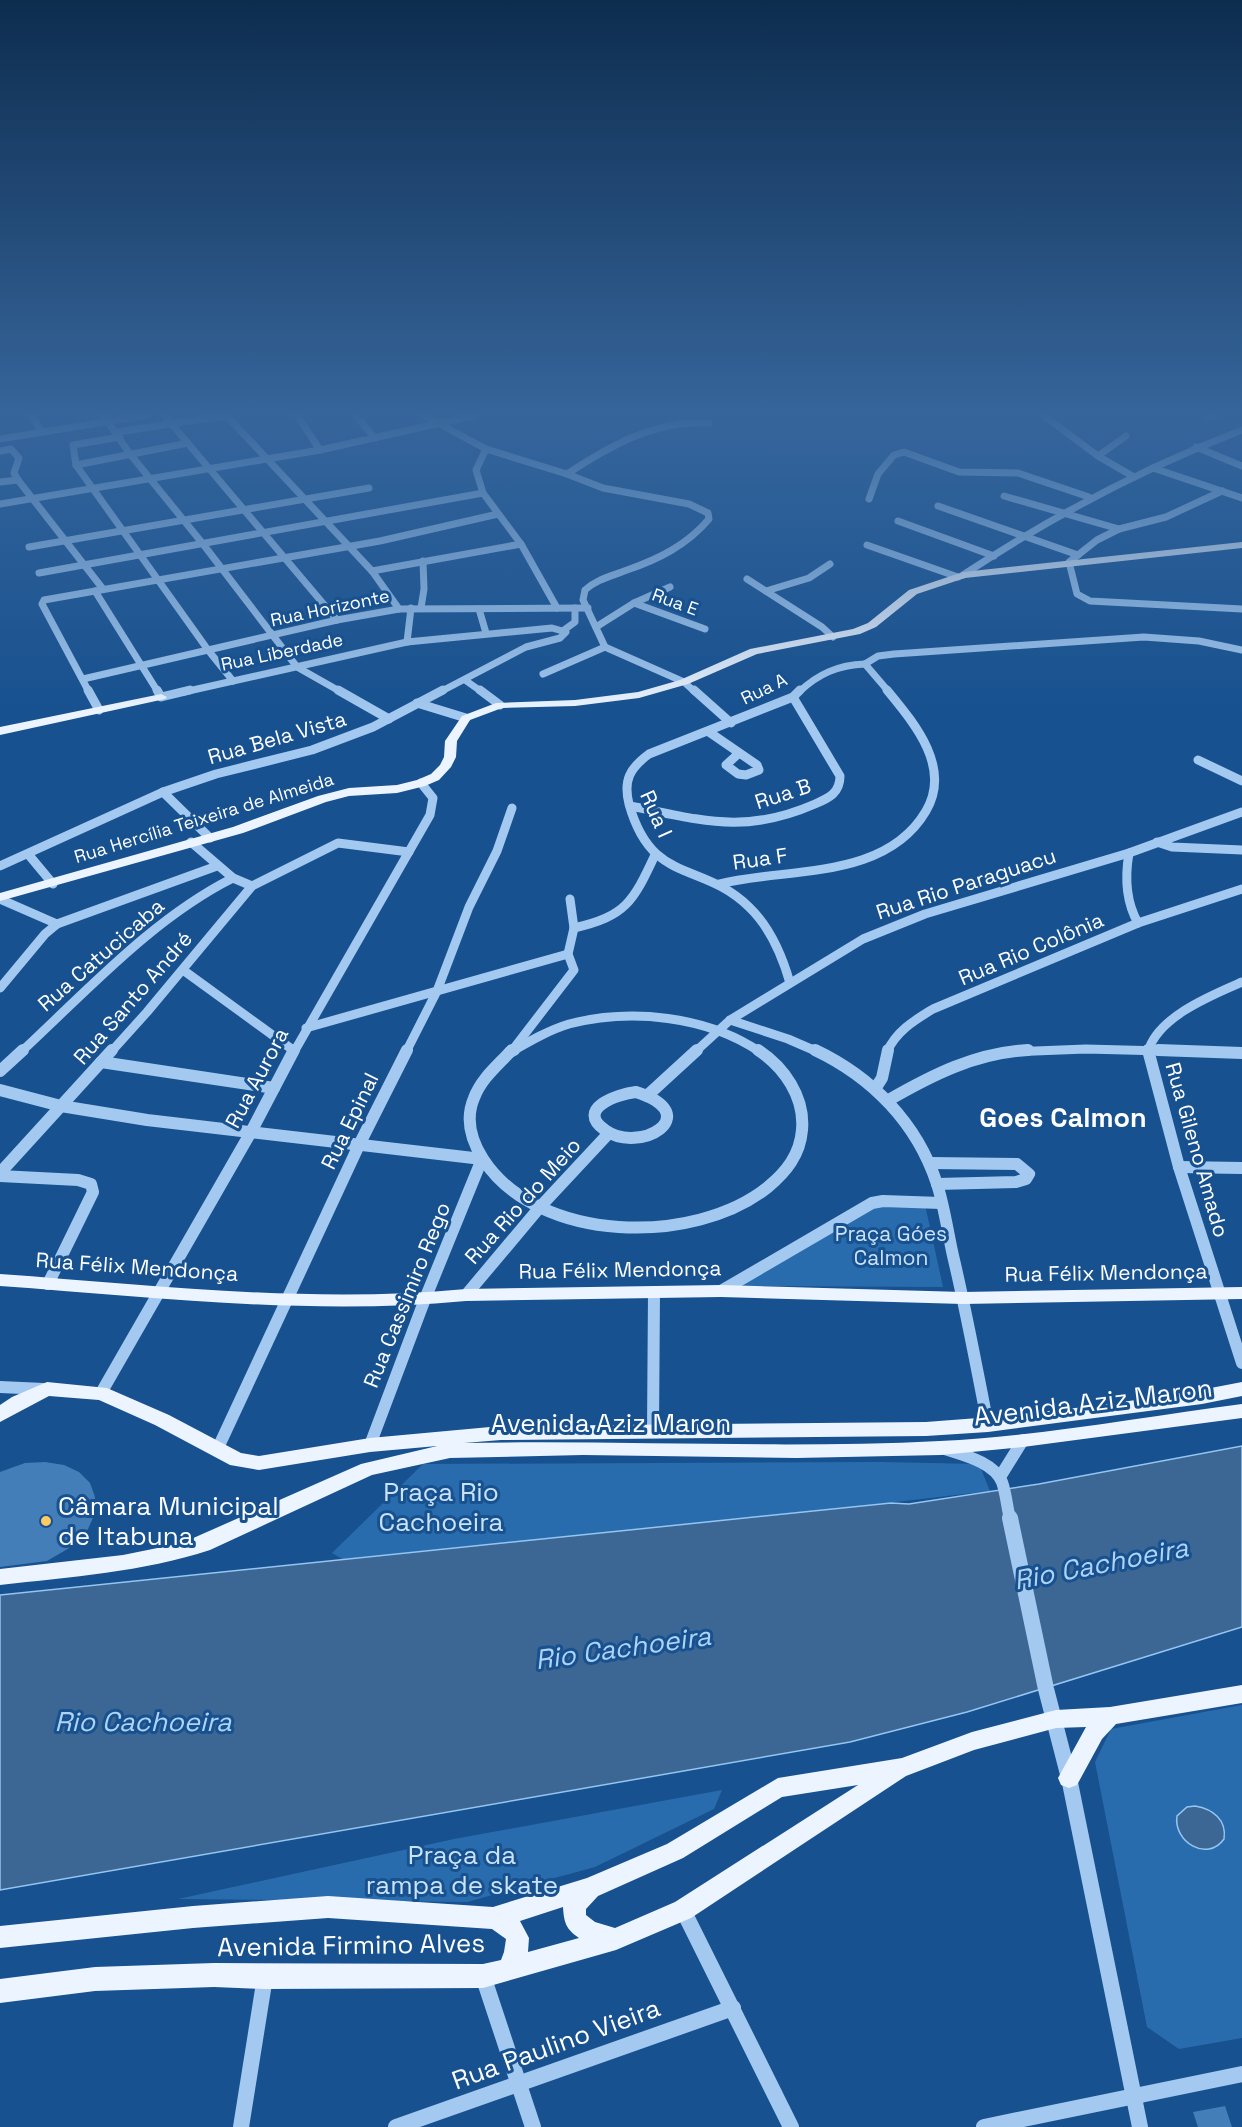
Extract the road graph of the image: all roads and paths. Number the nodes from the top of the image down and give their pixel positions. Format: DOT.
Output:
graph roads {
  1 [pos="44,514"];
  2 [pos="110,514"];
  3 [pos="179,514"];
  4 [pos="222,514"];
  5 [pos="247,514"];
  6 [pos="319,514"];
  7 [pos="368,514"];
  8 [pos="497,514"];
  9 [pos="498,514"];
  10 [pos="708,514"];
  11 [pos="961,514"];
  12 [pos="1058,514"];
  13 [pos="1065,514"];
  14 [pos="1172,514"];
  15 [pos="184,520"];
  16 [pos="898,521"];
  17 [pos="326,522"];
  18 [pos="1119,529"];
  19 [pos="121,530"];
  20 [pos="264,533"];
  21 [pos="1022,536"];
  22 [pos="65,540"];
  23 [pos="203,544"];
  24 [pos="521,544"];
  25 [pos="867,545"];
  26 [pos="1242,545"];
  27 [pos="29,547"];
  28 [pos="348,547"];
  29 [pos="141,554"];
  30 [pos="994,556"];
  31 [pos="285,557"];
  32 [pos="1074,559"];
  33 [pos="423,561"];
  34 [pos="830,564"];
  35 [pos="82,565"];
  36 [pos="221,569"];
  37 [pos="372,571"];
  38 [pos="39,573"];
  39 [pos="960,576"];
  40 [pos="747,579"];
  41 [pos="159,581"];
  42 [pos="670,587"];
  43 [pos="99,590"];
  44 [pos="766,591"];
  45 [pos="634,603"];
  46 [pos="421,608"];
  47 [pos="556,608"];
  48 [pos="575,608"];
  49 [pos="588,608"];
  50 [pos="399,609"];
  51 [pos="411,609"];
  52 [pos="479,609"];
  53 [pos="1242,609"];
  54 [pos="337,620"];
  55 [pos="596,627"];
  56 [pos="705,629"];
  57 [pos="486,633"];
  58 [pos="562,634"];
  59 [pos="272,635"];
  60 [pos="833,637"];
  61 [pos="407,642"];
  62 [pos="605,647"];
  63 [pos="208,650"];
  64 [pos="1242,650"];
  65 [pos="865,664"];
  66 [pos="143,666"];
  67 [pos="297,667"];
  68 [pos="543,674"];
  69 [pos="83,679"];
  70 [pos="465,680"];
  71 [pos="233,681"];
  72 [pos="684,682"];
  73 [pos="161,697"];
  74 [pos="793,697"];
  75 [pos="417,703"];
  76 [pos="500,705"];
  77 [pos="99,710"];
  78 [pos="466,718"];
  79 [pos="388,719"];
  80 [pos="731,723"];
  81 [pos="0,731"];
  82 [pos="709,732"];
  83 [pos="738,753"];
  84 [pos="1198,760"];
  85 [pos="1242,781"];
  86 [pos="421,783"];
  87 [pos="163,792"];
  88 [pos="630,806"];
  89 [pos="512,808"];
  90 [pos="1242,812"];
  91 [pos="210,838"];
  92 [pos="191,842"];
  93 [pos="1157,842"];
  94 [pos="1242,850"];
  95 [pos="408,852"];
  96 [pos="1129,853"];
  97 [pos="28,854"];
  98 [pos="655,855"];
  99 [pos="0,866"];
  100 [pos="217,866"];
  101 [pos="233,879"];
  102 [pos="53,884"];
  103 [pos="719,884"];
  104 [pos="252,886"];
  105 [pos="1242,889"];
  106 [pos="0,898"];
  107 [pos="570,899"];
  108 [pos="1138,923"];
  109 [pos="57,924"];
  110 [pos="574,928"];
  111 [pos="568,954"];
  112 [pos="183,970"];
  113 [pos="1242,982"];
  114 [pos="790,983"];
  115 [pos="0,988"];
  116 [pos="437,991"];
  117 [pos="730,1020"];
  118 [pos="306,1028"];
  119 [pos="720,1030"];
  120 [pos="293,1050"];
  121 [pos="1148,1050"];
  122 [pos="510,1052"];
  123 [pos="1242,1053"];
  124 [pos="101,1062"];
  125 [pos="0,1071"];
  126 [pos="274,1088"];
  127 [pos="875,1089"];
  128 [pos="0,1090"];
  129 [pos="649,1094"];
  130 [pos="887,1101"];
  131 [pos="61,1106"];
  132 [pos="251,1132"];
  133 [pos="609,1133"];
  134 [pos="359,1145"];
  135 [pos="482,1159"];
  136 [pos="929,1163"];
  137 [pos="1179,1167"];
  138 [pos="1242,1168"];
  139 [pos="0,1174"];
  140 [pos="937,1184"];
  141 [pos="941,1203"];
  142 [pos="540,1207"];
  143 [pos="0,1280"];
  144 [pos="48,1284"];
  145 [pos="721,1291"];
  146 [pos="158,1292"];
  147 [pos="654,1292"];
  148 [pos="1242,1293"];
  149 [pos="1219,1294"];
  150 [pos="466,1295"];
  151 [pos="963,1298"];
  152 [pos="425,1299"];
  153 [pos="288,1300"];
  154 [pos="1242,1363"];
  155 [pos="0,1387"];
  156 [pos="47,1389"];
  157 [pos="1242,1389"];
  158 [pos="101,1393"];
  159 [pos="1242,1411"];
  160 [pos="0,1415"];
  161 [pos="988,1425"];
  162 [pos="653,1430"];
  163 [pos="1023,1440"];
  164 [pos="370,1445"];
  165 [pos="941,1448"];
  166 [pos="217,1450"];
  167 [pos="1001,1480"];
  168 [pos="0,1578"];
  169 [pos="1242,1694"];
  170 [pos="1110,1716"];
  171 [pos="1056,1719"];
  172 [pos="903,1768"];
  173 [pos="1069,1778"];
  174 [pos="590,1888"];
  175 [pos="682,1910"];
  176 [pos="493,1918"];
  177 [pos="0,1937"];
  178 [pos="616,1939"];
  179 [pos="508,1970"];
  180 [pos="483,1976"];
  181 [pos="265,1977"];
  182 [pos="0,1996"];
  183 [pos="733,2008"];
  184 [pos="1242,2074"];
  185 [pos="518,2085"];
  186 [pos="1134,2097"];
  187 [pos="241,2127"];
  188 [pos="396,2127"];
  189 [pos="533,2127"];
  190 [pos="791,2127"];
  191 [pos="984,2127"];
  192 [pos="1140,2127"];
  1 -- 22 [label="street"];
  2 -- 19 [label="street"];
  3 -- 15 [label="street"];
  4 -- 15 [label="street"];
  5 -- 20 [label="street"];
  6 -- 17 [label="street"];
  7 -- 17 [label="street"];
  8 -- 28 [label="street"];
  9 -- 24 [label="street"];
  10 -- 49 [label="street"];
  11 -- 21 [label="street"];
  12 -- 21 [label="street"];
  13 -- 18 [label="street"];
  14 -- 18 [label="street"];
  15 -- 19 [label="street"];
  15 -- 23 [label="street"];
  16 -- 30 [label="street"];
  17 -- 20 [label="street"];
  17 -- 28 [label="street"];
  18 -- 32 [label="street"];
  19 -- 22 [label="street"];
  19 -- 29 [label="street"];
  20 -- 23 [label="street"];
  20 -- 31 [label="street"];
  21 -- 30 [label="street"];
  21 -- 32 [label="street"];
  22 -- 27 [label="street"];
  22 -- 35 [label="street"];
  23 -- 29 [label="street"];
  23 -- 36 [label="street"];
  24 -- 33 [label="street"];
  24 -- 47 [label="street"];
  25 -- 39 [label="street"];
  26 -- 32 [label="main road"];
  28 -- 31 [label="street"];
  28 -- 37 [label="street"];
  29 -- 35 [label="street"];
  29 -- 41 [label="street"];
  30 -- 39 [label="street"];
  31 -- 36 [label="street"];
  31 -- 54 [label="street"];
  32 -- 39 [label="main road"];
  32 -- 53 [label="street"];
  33 -- 37 [label="street"];
  33 -- 46 [label="street"];
  34 -- 44 [label="street"];
  35 -- 38 [label="street"];
  35 -- 43 [label="street"];
  36 -- 41 [label="street"];
  36 -- 59 [label="street"];
  37 -- 50 [label="street"];
  39 -- 60 [label="main road"];
  40 -- 44 [label="street"];
  41 -- 43 [label="street"];
  41 -- 63 [label="street"];
  42 -- 45 [label="street"];
  43 -- 66 [label="street"];
  43 -- 69 [label="street"];
  44 -- 60 [label="street"];
  45 -- 55 [label="street"];
  45 -- 56 [label="street, Rua E"];
  46 -- 51 [label="street, Rua Horizonte"];
  46 -- 52 [label="street, Rua Horizonte"];
  47 -- 48 [label="street, Rua Horizonte"];
  47 -- 52 [label="street, Rua Horizonte"];
  48 -- 49 [label="street, Rua Horizonte"];
  48 -- 58 [label="street"];
  49 -- 55 [label="street"];
  50 -- 51 [label="street, Rua Horizonte"];
  50 -- 54 [label="street, Rua Horizonte"];
  51 -- 61 [label="street"];
  52 -- 57 [label="street"];
  54 -- 59 [label="street, Rua Horizonte"];
  55 -- 62 [label="street"];
  57 -- 58 [label="street, Rua Liberdade"];
  57 -- 61 [label="street, Rua Liberdade"];
  58 -- 70 [label="street, Rua Bela Vista"];
  59 -- 63 [label="street, Rua Horizonte"];
  59 -- 67 [label="street"];
  60 -- 72 [label="main road"];
  61 -- 67 [label="street, Rua Liberdade"];
  62 -- 68 [label="street"];
  62 -- 72 [label="street"];
  63 -- 66 [label="street, Rua Horizonte"];
  63 -- 71 [label="street"];
  64 -- 65 [label="street, Rua A"];
  65 -- 74 [label="street, Rua A"];
  65 -- 103 [label="street, Rua F"];
  66 -- 69 [label="street, Rua Horizonte"];
  66 -- 73 [label="street"];
  67 -- 71 [label="street, Rua Liberdade"];
  67 -- 79 [label="street"];
  69 -- 77 [label="street"];
  70 -- 75 [label="street, Rua Bela Vista"];
  70 -- 76 [label="street"];
  71 -- 73 [label="street, Rua Liberdade"];
  72 -- 76 [label="main road"];
  72 -- 80 [label="street"];
  73 -- 77 [label="main road, Rua Liberdade"];
  74 -- 80 [label="street, Rua A"];
  74 -- 88 [label="street, Rua B"];
  75 -- 78 [label="street"];
  75 -- 79 [label="street, Rua Bela Vista"];
  76 -- 78 [label="main road"];
  77 -- 81 [label="main road, Rua Liberdade"];
  78 -- 86 [label="main road, Rua Hercília Teixeira de Almeida"];
  79 -- 87 [label="street, Rua Bela Vista"];
  80 -- 82 [label="street, Rua A"];
  82 -- 83 [label="street"];
  82 -- 88 [label="street, Rua I"];
  84 -- 85 [label="street"];
  86 -- 91 [label="main road, Rua Hercília Teixeira de Almeida"];
  86 -- 95 [label="street, Rua Aurora"];
  87 -- 91 [label="street"];
  87 -- 97 [label="street, Rua Bela Vista"];
  88 -- 98 [label="street, Rua I"];
  89 -- 116 [label="street, Rua Epinal"];
  90 -- 93 [label="street, Rua Rio Paraguacu"];
  91 -- 92 [label="main road, Rua Hercília Teixeira de Almeida"];
  92 -- 100 [label="street"];
  92 -- 102 [label="main road, Rua Hercília Teixeira de Almeida"];
  93 -- 94 [label="street"];
  93 -- 96 [label="street, Rua Rio Paraguacu"];
  95 -- 104 [label="street, Rua Santo André"];
  95 -- 118 [label="street, Rua Aurora"];
  96 -- 108 [label="street"];
  96 -- 114 [label="street, Rua Rio Paraguacu"];
  97 -- 99 [label="street, Rua Bela Vista"];
  97 -- 102 [label="street"];
  98 -- 103 [label="street, Rua F"];
  98 -- 110 [label="street"];
  100 -- 101 [label="street"];
  100 -- 109 [label="street"];
  101 -- 104 [label="street"];
  101 -- 125 [label="street, Rua Catucicaba"];
  102 -- 106 [label="main road, Rua Hercília Teixeira de Almeida"];
  103 -- 114 [label="street"];
  104 -- 112 [label="street, Rua Santo André"];
  105 -- 108 [label="street, Rua Rio Colônia"];
  106 -- 109 [label="street"];
  107 -- 110 [label="street"];
  108 -- 127 [label="street, Rua Rio Colônia"];
  109 -- 115 [label="street"];
  110 -- 111 [label="street"];
  111 -- 116 [label="street"];
  111 -- 122 [label="street"];
  112 -- 120 [label="street"];
  112 -- 124 [label="street, Rua Santo André"];
  113 -- 121 [label="street"];
  114 -- 117 [label="street, Rua Rio Paraguacu"];
  116 -- 118 [label="street"];
  116 -- 134 [label="street, Rua Epinal"];
  117 -- 119 [label="street, Rua Rio Paraguacu"];
  117 -- 127 [label="street"];
  118 -- 120 [label="street, Rua Aurora"];
  119 -- 122 [label="street"];
  119 -- 129 [label="street"];
  119 -- 142 [label="street"];
  120 -- 126 [label="street, Rua Aurora"];
  121 -- 123 [label="street"];
  121 -- 130 [label="street"];
  121 -- 137 [label="street, Rua Gileno Amado"];
  122 -- 135 [label="street"];
  124 -- 126 [label="street"];
  124 -- 131 [label="street, Rua Santo André"];
  126 -- 132 [label="street, Rua Aurora"];
  127 -- 130 [label="street"];
  128 -- 131 [label="street"];
  129 -- 133 [label="street"];
  129 -- 133 [label="street"];
  130 -- 136 [label="street"];
  131 -- 132 [label="street"];
  131 -- 139 [label="street, Rua Santo André"];
  132 -- 134 [label="street"];
  132 -- 146 [label="street, Rua Aurora"];
  133 -- 142 [label="street, Rua Rio do Meio"];
  134 -- 135 [label="street"];
  134 -- 153 [label="street, Rua Epinal"];
  135 -- 142 [label="street"];
  135 -- 152 [label="street, Rua Cassimiro Rego"];
  136 -- 140 [label="street"];
  136 -- 140 [label="street"];
  137 -- 138 [label="street"];
  137 -- 149 [label="street, Rua Gileno Amado"];
  139 -- 144 [label="street"];
  140 -- 141 [label="street"];
  141 -- 145 [label="street"];
  141 -- 151 [label="street"];
  142 -- 150 [label="street, Rua Rio do Meio"];
  143 -- 144 [label="main road, Rua Félix Mendonça"];
  144 -- 146 [label="main road, Rua Félix Mendonça"];
  145 -- 147 [label="main road, Rua Félix Mendonça"];
  145 -- 151 [label="main road, Rua Félix Mendonça"];
  146 -- 153 [label="main road, Rua Félix Mendonça"];
  146 -- 158 [label="street, Rua Aurora"];
  147 -- 150 [label="main road, Rua Félix Mendonça"];
  147 -- 162 [label="street"];
  148 -- 149 [label="main road, Rua Félix Mendonça"];
  149 -- 151 [label="main road, Rua Félix Mendonça"];
  149 -- 154 [label="street, Rua Gileno Amado"];
  150 -- 152 [label="main road, Rua Félix Mendonça"];
  151 -- 161 [label="street"];
  152 -- 153 [label="main road, Rua Félix Mendonça"];
  152 -- 164 [label="street, Rua Cassimiro Rego"];
  153 -- 166 [label="street, Rua Epinal"];
  155 -- 156 [label="street"];
  156 -- 158 [label="main road, Avenida Aziz Maron"];
  156 -- 160 [label="main road"];
  157 -- 161 [label="main road, Avenida Aziz Maron"];
  158 -- 166 [label="main road, Avenida Aziz Maron"];
  159 -- 163 [label="main road, Avenida Aziz Maron"];
  161 -- 162 [label="main road, Avenida Aziz Maron"];
  162 -- 164 [label="main road, Avenida Aziz Maron"];
  163 -- 165 [label="main road, Avenida Aziz Maron"];
  163 -- 167 [label="street"];
  164 -- 166 [label="main road, Avenida Aziz Maron"];
  165 -- 167 [label="street"];
  165 -- 168 [label="main road, Avenida Aziz Maron"];
  167 -- 171 [label="street"];
  169 -- 170 [label="main road, Avenida Firmino Alves"];
  170 -- 171 [label="main road, Avenida Firmino Alves"];
  170 -- 173 [label="main road"];
  171 -- 172 [label="main road, Avenida Firmino Alves"];
  171 -- 173 [label="street"];
  172 -- 174 [label="main road, Avenida Firmino Alves"];
  172 -- 175 [label="main road, Avenida Firmino Alves"];
  173 -- 186 [label="street"];
  174 -- 176 [label="main road, Avenida Firmino Alves"];
  174 -- 178 [label="main road"];
  175 -- 178 [label="main road, Avenida Firmino Alves"];
  175 -- 183 [label="street"];
  176 -- 177 [label="main road, Avenida Firmino Alves"];
  176 -- 179 [label="main road"];
  178 -- 179 [label="main road, Avenida Firmino Alves"];
  179 -- 180 [label="main road, Avenida Firmino Alves"];
  180 -- 181 [label="main road, Avenida Firmino Alves"];
  180 -- 185 [label="street"];
  181 -- 182 [label="main road, Avenida Firmino Alves"];
  181 -- 187 [label="street"];
  183 -- 185 [label="street, Rua Paulino Vieira"];
  183 -- 190 [label="street"];
  184 -- 186 [label="street"];
  185 -- 188 [label="street, Rua Paulino Vieira"];
  185 -- 189 [label="street"];
  186 -- 191 [label="street"];
  186 -- 192 [label="street"];
}
